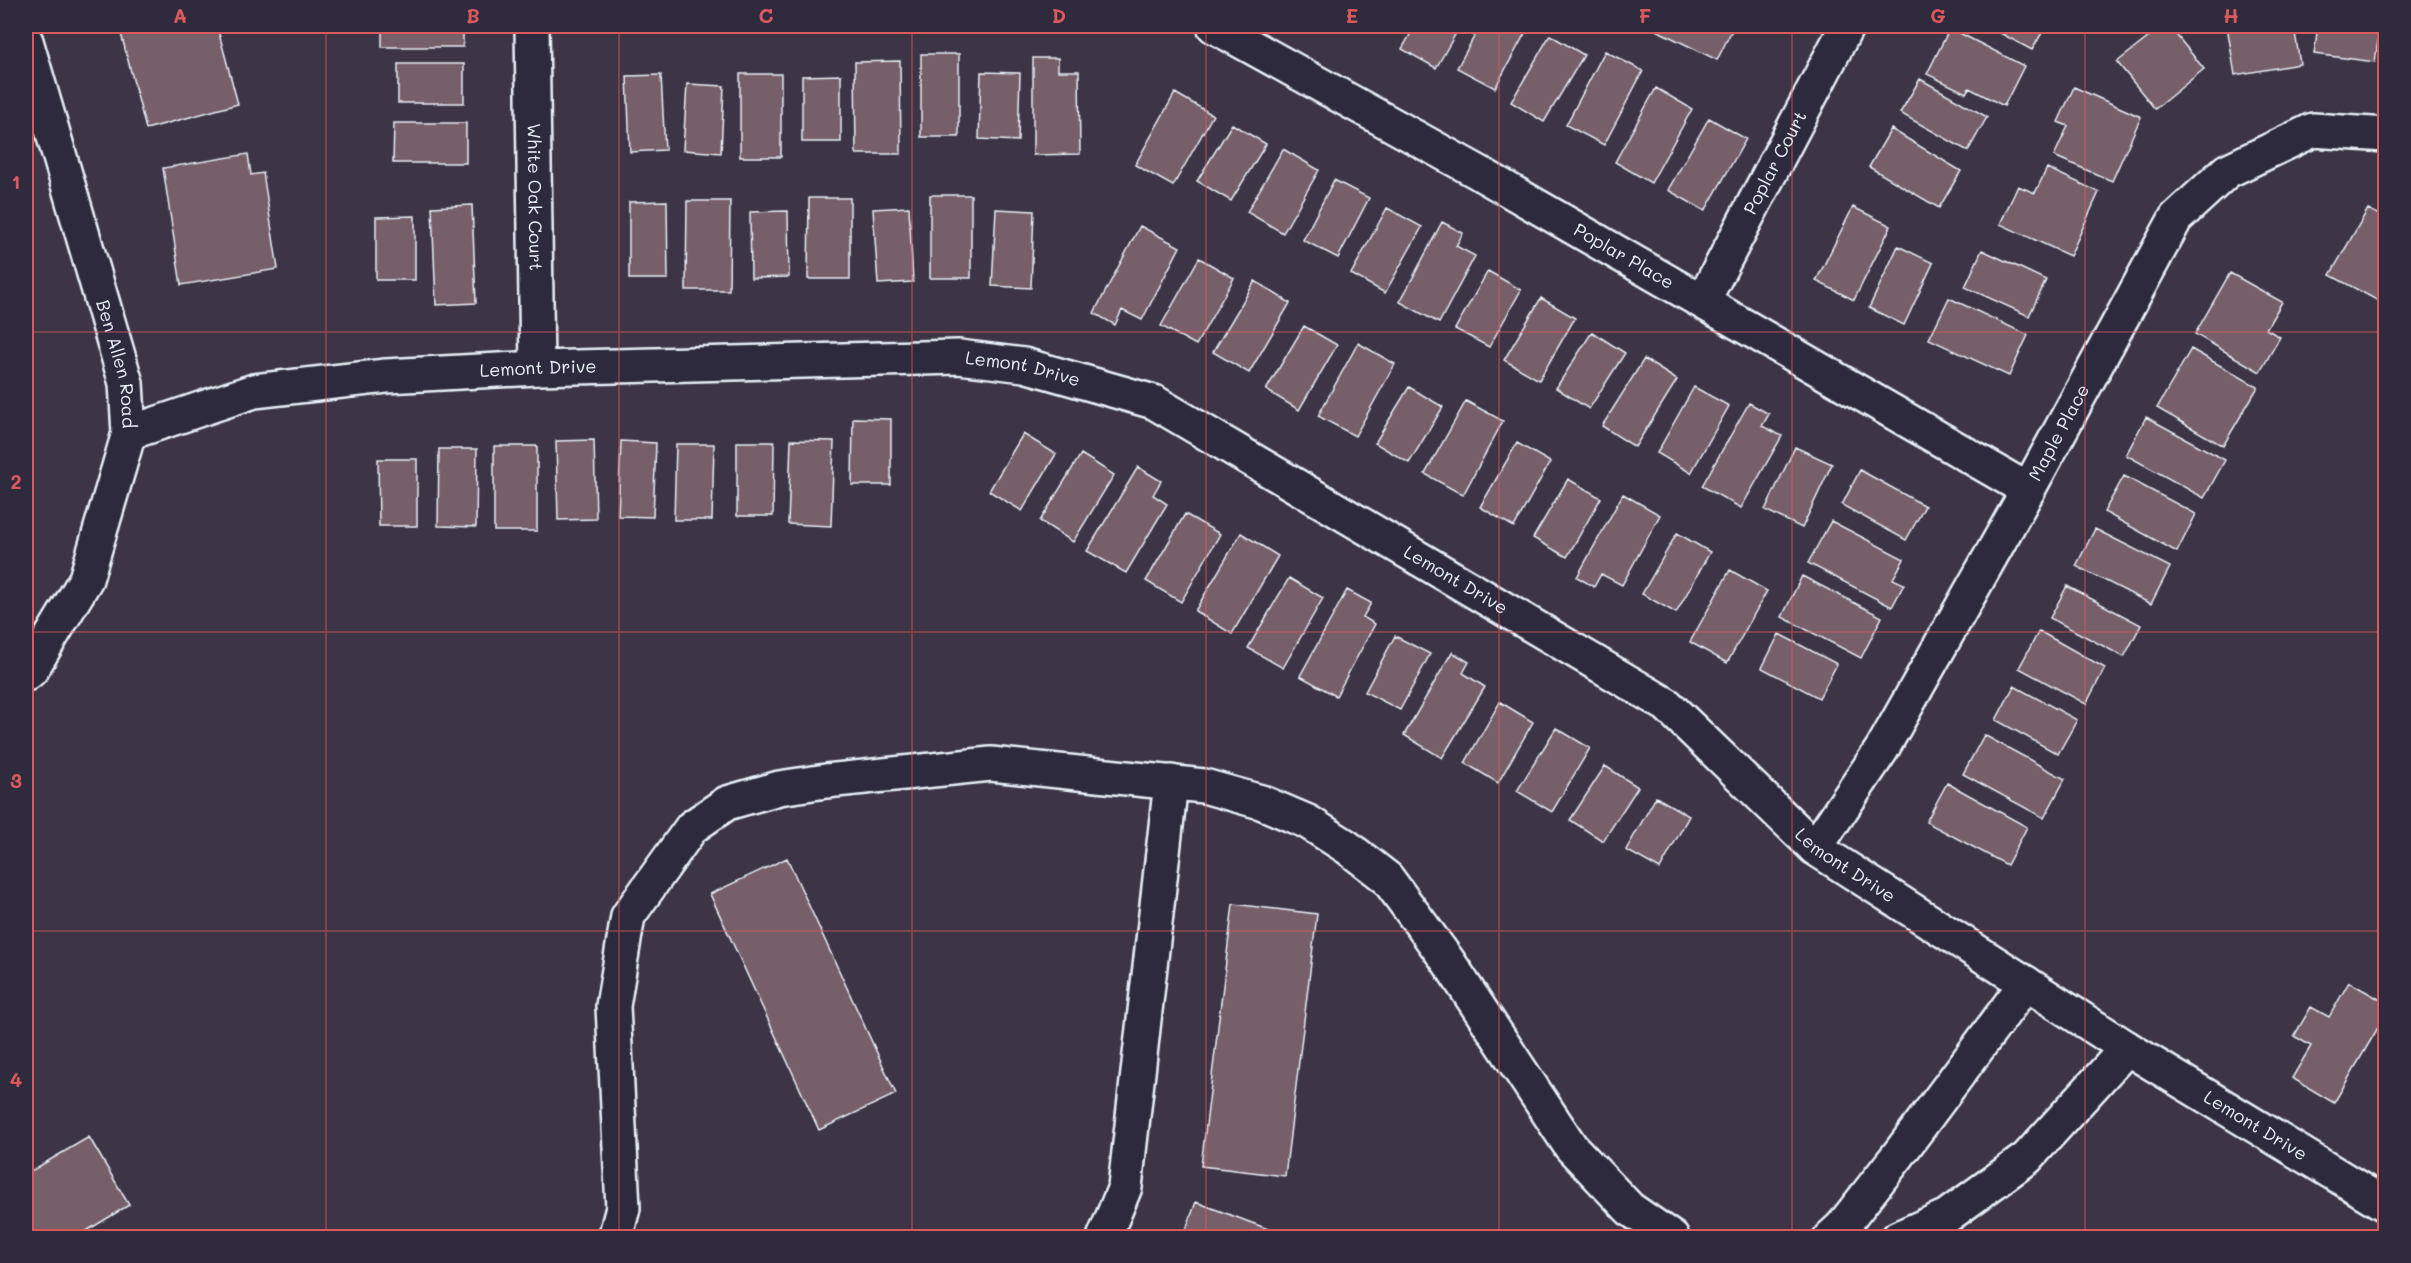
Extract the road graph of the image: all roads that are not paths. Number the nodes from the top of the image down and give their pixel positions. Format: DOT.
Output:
graph roads {
  1 [pos="532,26"];
  2 [pos="1215,26"];
  3 [pos="1847,26"];
  4 [pos="26,41"];
  5 [pos="2385,135"];
  6 [pos="1703,301"];
  7 [pos="537,368"];
  8 [pos="129,433"];
  9 [pos="2028,490"];
  10 [pos="26,674"];
  11 [pos="1171,782"];
  12 [pos="1815,848"];
  13 [pos="2026,984"];
  14 [pos="2127,1048"];
  15 [pos="2385,1206"];
  16 [pos="615,1238"];
  17 [pos="1104,1238"];
  18 [pos="1672,1238"];
  19 [pos="1830,1238"];
  20 [pos="1898,1238"];
  1 -- 7 [label="street, White Oak Court"];
  2 -- 6 [label="street, Poplar Place"];
  3 -- 6 [label="street, Poplar Court"];
  4 -- 8 [label="street, Ben Allen Road"];
  5 -- 9 [label="street, Maple Place"];
  6 -- 9 [label="street, Poplar Place"];
  7 -- 8 [label="street, Lemont Drive"];
  7 -- 12 [label="street, Lemont Drive"];
  8 -- 10 [label="street, Ben Allen Road"];
  9 -- 12 [label="street, Maple Place"];
  11 -- 16 [label="street"];
  11 -- 17 [label="street"];
  11 -- 18 [label="street"];
  12 -- 13 [label="street, Lemont Drive"];
  13 -- 14 [label="street, Lemont Drive"];
  13 -- 19 [label="street"];
  14 -- 15 [label="street, Lemont Drive"];
  14 -- 20 [label="street"];
}
